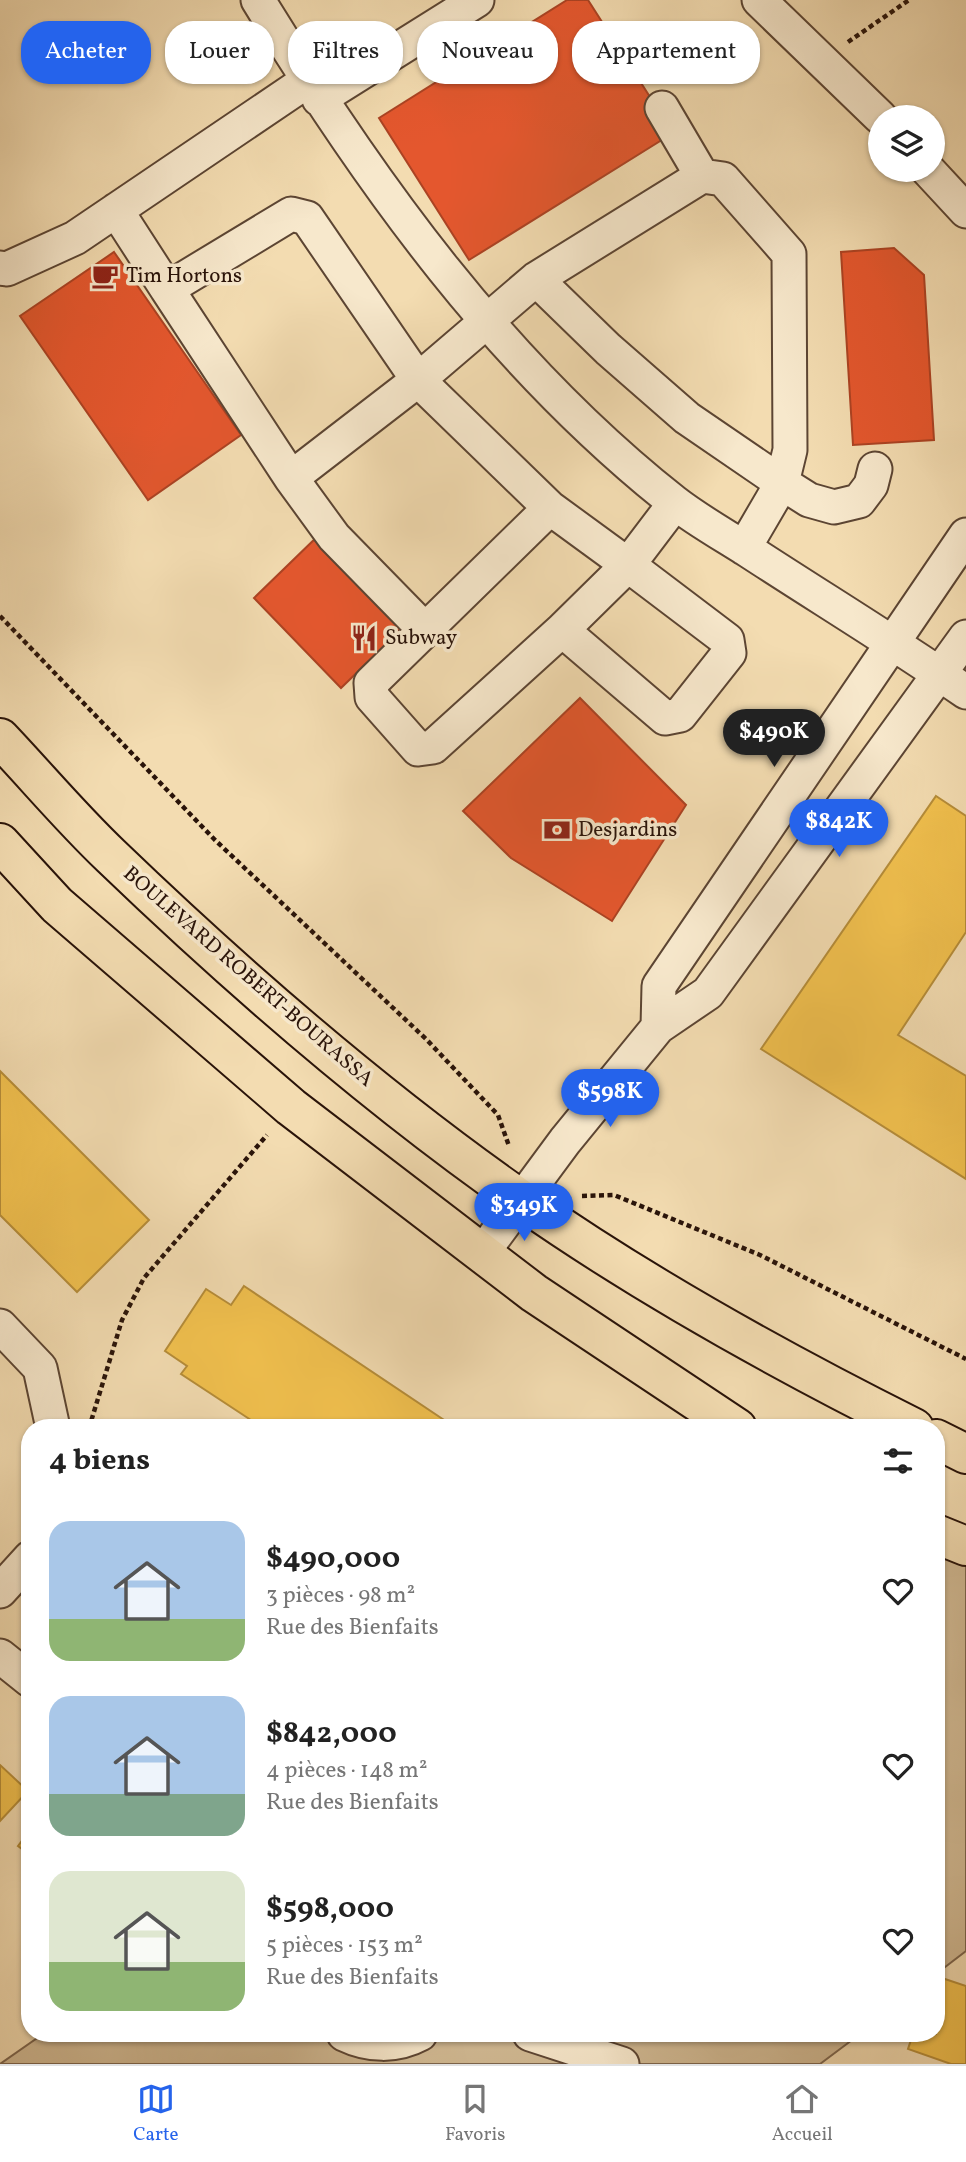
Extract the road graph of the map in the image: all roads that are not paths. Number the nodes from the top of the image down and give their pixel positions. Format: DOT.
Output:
graph roads {
  1 [pos="258,0"];
  2 [pos="477,0"];
  3 [pos="759,0"];
  4 [pos="313,90"];
  5 [pos="868,105"];
  6 [pos="662,108"];
  7 [pos="945,170"];
  8 [pos="702,176"];
  9 [pos="939,182"];
  10 [pos="966,182"];
  11 [pos="116,210"];
  12 [pos="966,211"];
  13 [pos="0,268"];
  14 [pos="536,279"];
  15 [pos="167,289"];
  16 [pos="487,322"];
  17 [pos="418,380"];
  18 [pos="875,469"];
  19 [pos="291,478"];
  20 [pos="782,483"];
  21 [pos="675,503"];
  22 [pos="550,508"];
  23 [pos="966,535"];
  24 [pos="744,548"];
  25 [pos="628,565"];
  26 [pos="425,630"];
  27 [pos="562,630"];
  28 [pos="966,637"];
  29 [pos="891,645"];
  30 [pos="953,683"];
  31 [pos="0,737"];
  32 [pos="0,843"];
  33 [pos="658,1027"];
  34 [pos="523,1201"];
  35 [pos="483,1252"];
  36 [pos="0,1326"];
  37 [pos="51,1419"];
  38 [pos="723,1419"];
  39 [pos="897,1419"];
  40 [pos="945,1444"];
  41 [pos="966,1454"];
  42 [pos="945,1538"];
  43 [pos="966,1546"];
  44 [pos="21,1568"];
  45 [pos="0,1591"];
  46 [pos="0,1656"];
  47 [pos="21,1673"];
  48 [pos="367,2042"];
  49 [pos="391,2042"];
  50 [pos="555,2042"];
  51 [pos="622,2064"];
  1 -- 4 [label="street"];
  2 -- 4 [label="street"];
  3 -- 5 [label="street"];
  4 -- 11 [label="street"];
  4 -- 16 [label="street"];
  6 -- 8 [label="street"];
  7 -- 10 [label="street"];
  8 -- 14 [label="street"];
  8 -- 20 [label="street"];
  9 -- 12 [label="street"];
  11 -- 13 [label="street"];
  11 -- 15 [label="street"];
  14 -- 16 [label="street"];
  14 -- 20 [label="street"];
  15 -- 17 [label="street"];
  15 -- 19 [label="street"];
  16 -- 17 [label="street"];
  16 -- 21 [label="street"];
  17 -- 19 [label="street"];
  17 -- 22 [label="street"];
  18 -- 20 [label="street"];
  19 -- 26 [label="street"];
  20 -- 24 [label="street"];
  21 -- 24 [label="street"];
  21 -- 25 [label="street"];
  22 -- 25 [label="street"];
  22 -- 26 [label="street"];
  23 -- 29 [label="street"];
  24 -- 29 [label="street"];
  25 -- 27 [label="street"];
  25 -- 27 [label="street"];
  26 -- 27 [label="street"];
  28 -- 30 [label="street"];
  29 -- 30 [label="street"];
  29 -- 33 [label="street"];
  30 -- 33 [label="street"];
  31 -- 34 [label="highway, BOULEVARD ROBERT-BOURASSA"];
  32 -- 35 [label="highway"];
  33 -- 34 [label="street"];
  34 -- 35 [label="street"];
  34 -- 39 [label="highway, BOULEVARD ROBERT-BOURASSA"];
  35 -- 38 [label="highway"];
  36 -- 37 [label="street"];
  40 -- 41 [label="highway"];
  42 -- 43 [label="highway"];
  44 -- 45 [label="street"];
  46 -- 47 [label="street"];
  48 -- 49 [label="street"];
  50 -- 51 [label="street"];
}
